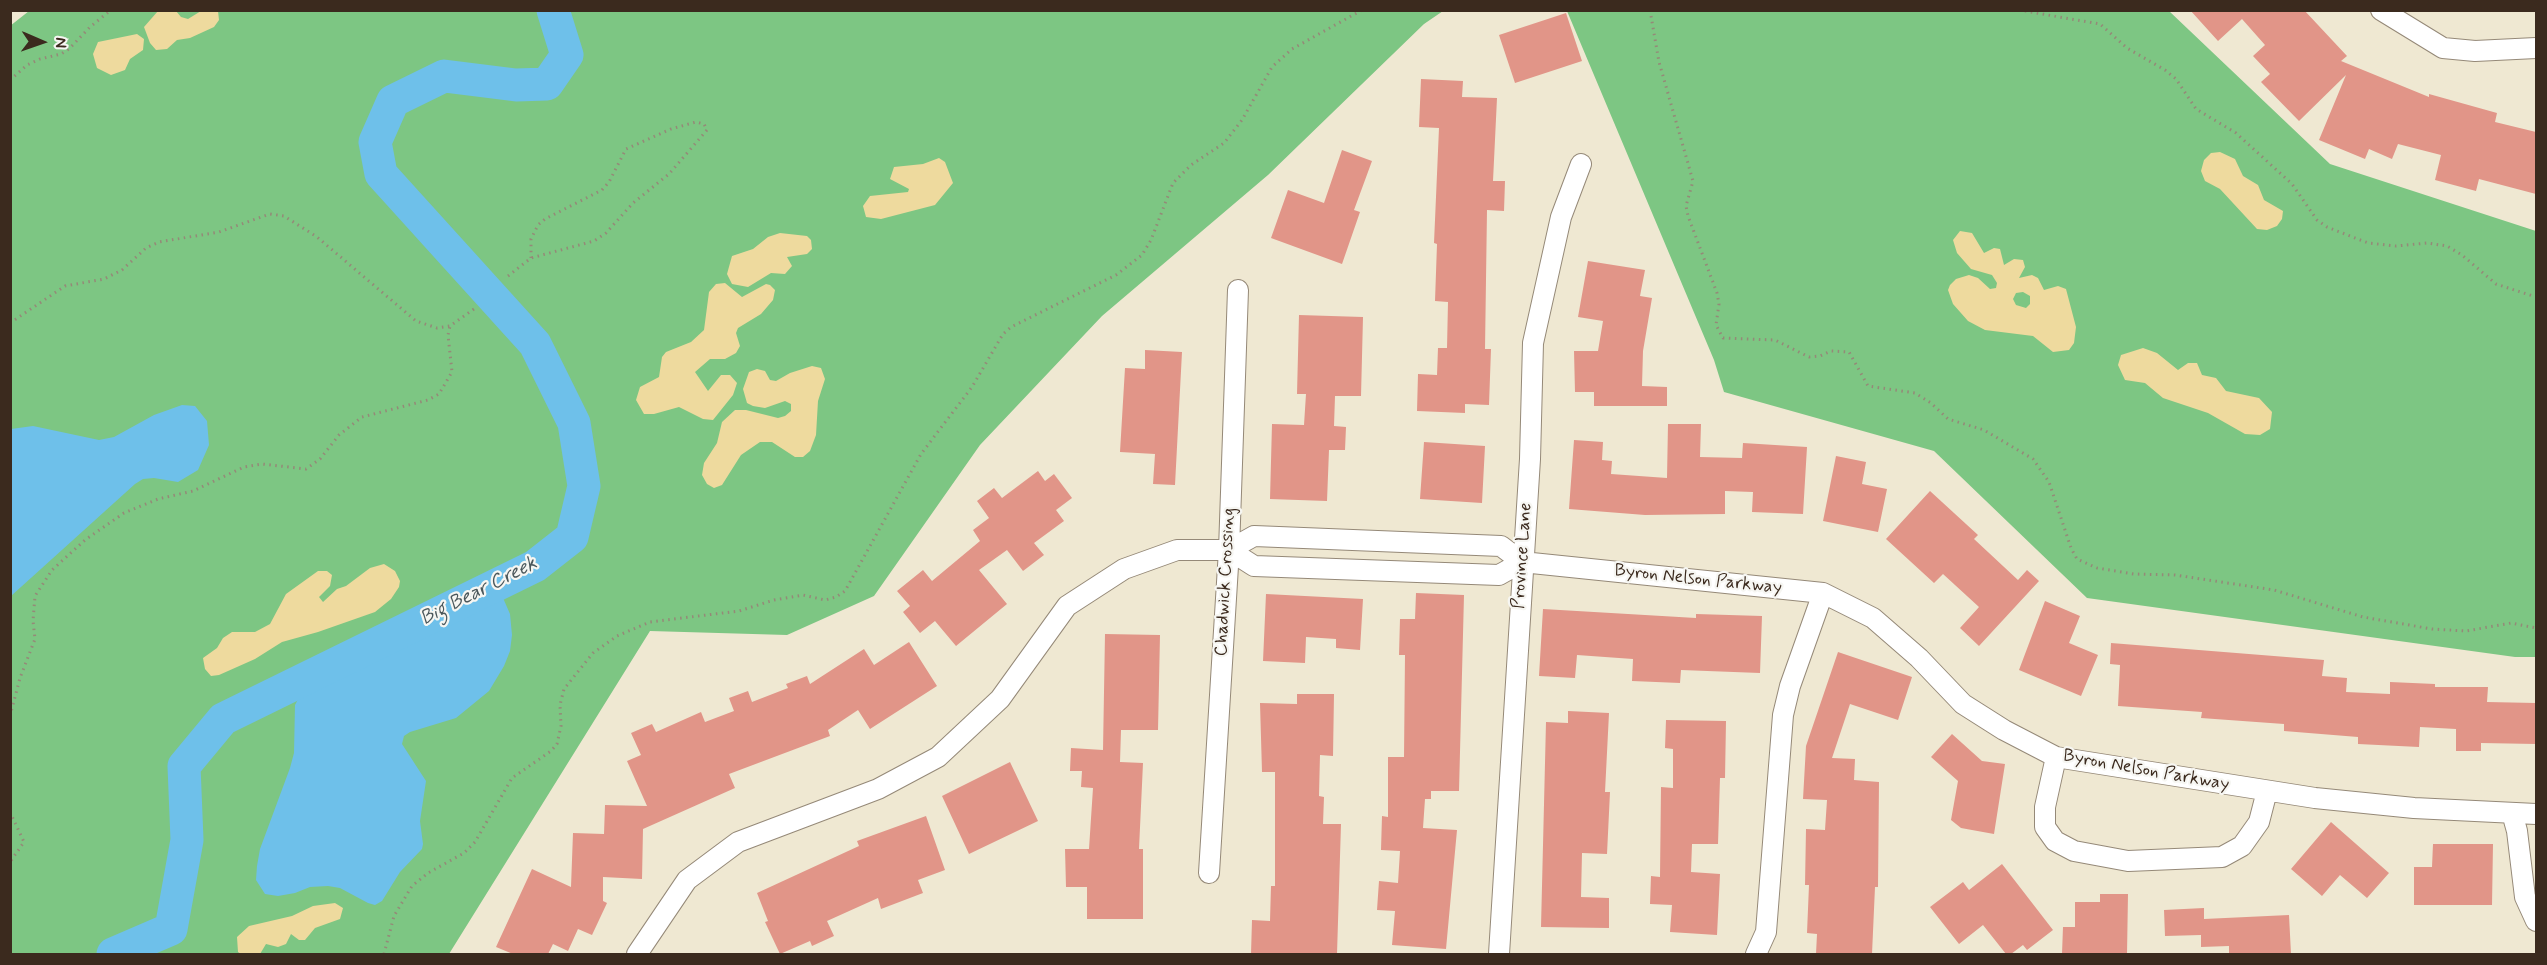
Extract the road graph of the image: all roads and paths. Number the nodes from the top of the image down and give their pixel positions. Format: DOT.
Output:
graph roads {
  1 [pos="111,10"];
  2 [pos="1362,10"];
  3 [pos="1650,10"];
  4 [pos="2019,10"];
  5 [pos="2381,10"];
  6 [pos="2536,46"];
  7 [pos="10,80"];
  8 [pos="1581,164"];
  9 [pos="531,258"];
  10 [pos="508,276"];
  11 [pos="1238,290"];
  12 [pos="2536,297"];
  13 [pos="474,309"];
  14 [pos="10,323"];
  15 [pos="450,326"];
  16 [pos="1378,541"];
  17 [pos="1228,550"];
  18 [pos="1522,562"];
  19 [pos="1378,571"];
  20 [pos="1823,593"];
  21 [pos="2536,628"];
  22 [pos="10,716"];
  23 [pos="2056,756"];
  24 [pos="2267,792"];
  25 [pos="10,812"];
  26 [pos="2512,813"];
  27 [pos="2536,814"];
  28 [pos="10,862"];
  29 [pos="1209,873"];
  30 [pos="2536,921"];
  31 [pos="384,954"];
  32 [pos="637,954"];
  33 [pos="1498,954"];
  34 [pos="1756,954"];
  1 -- 7 [label="path"];
  2 -- 31 [label="path"];
  3 -- 21 [label="path"];
  4 -- 12 [label="path"];
  5 -- 6 [label="street"];
  8 -- 18 [label="street, Province Lane"];
  9 -- 9 [label="path"];
  9 -- 10 [label="path"];
  11 -- 17 [label="street, Chadwick Crossing"];
  13 -- 15 [label="path"];
  14 -- 15 [label="path"];
  15 -- 22 [label="path"];
  16 -- 17 [label="street, Byron Nelson Parkway"];
  16 -- 18 [label="street, Byron Nelson Parkway"];
  16 -- 19 [label="street"];
  17 -- 19 [label="street"];
  17 -- 29 [label="street, Chadwick Crossing"];
  17 -- 32 [label="street, Byron Nelson Parkway"];
  18 -- 19 [label="street"];
  18 -- 20 [label="street, Byron Nelson Parkway"];
  18 -- 33 [label="street, Province Lane"];
  20 -- 23 [label="street, Byron Nelson Parkway"];
  20 -- 34 [label="street"];
  23 -- 24 [label="street, Byron Nelson Parkway"];
  23 -- 24 [label="street"];
  24 -- 26 [label="street, Byron Nelson Parkway"];
  25 -- 28 [label="path"];
  26 -- 27 [label="street, Byron Nelson Parkway"];
  26 -- 30 [label="street"];
}
